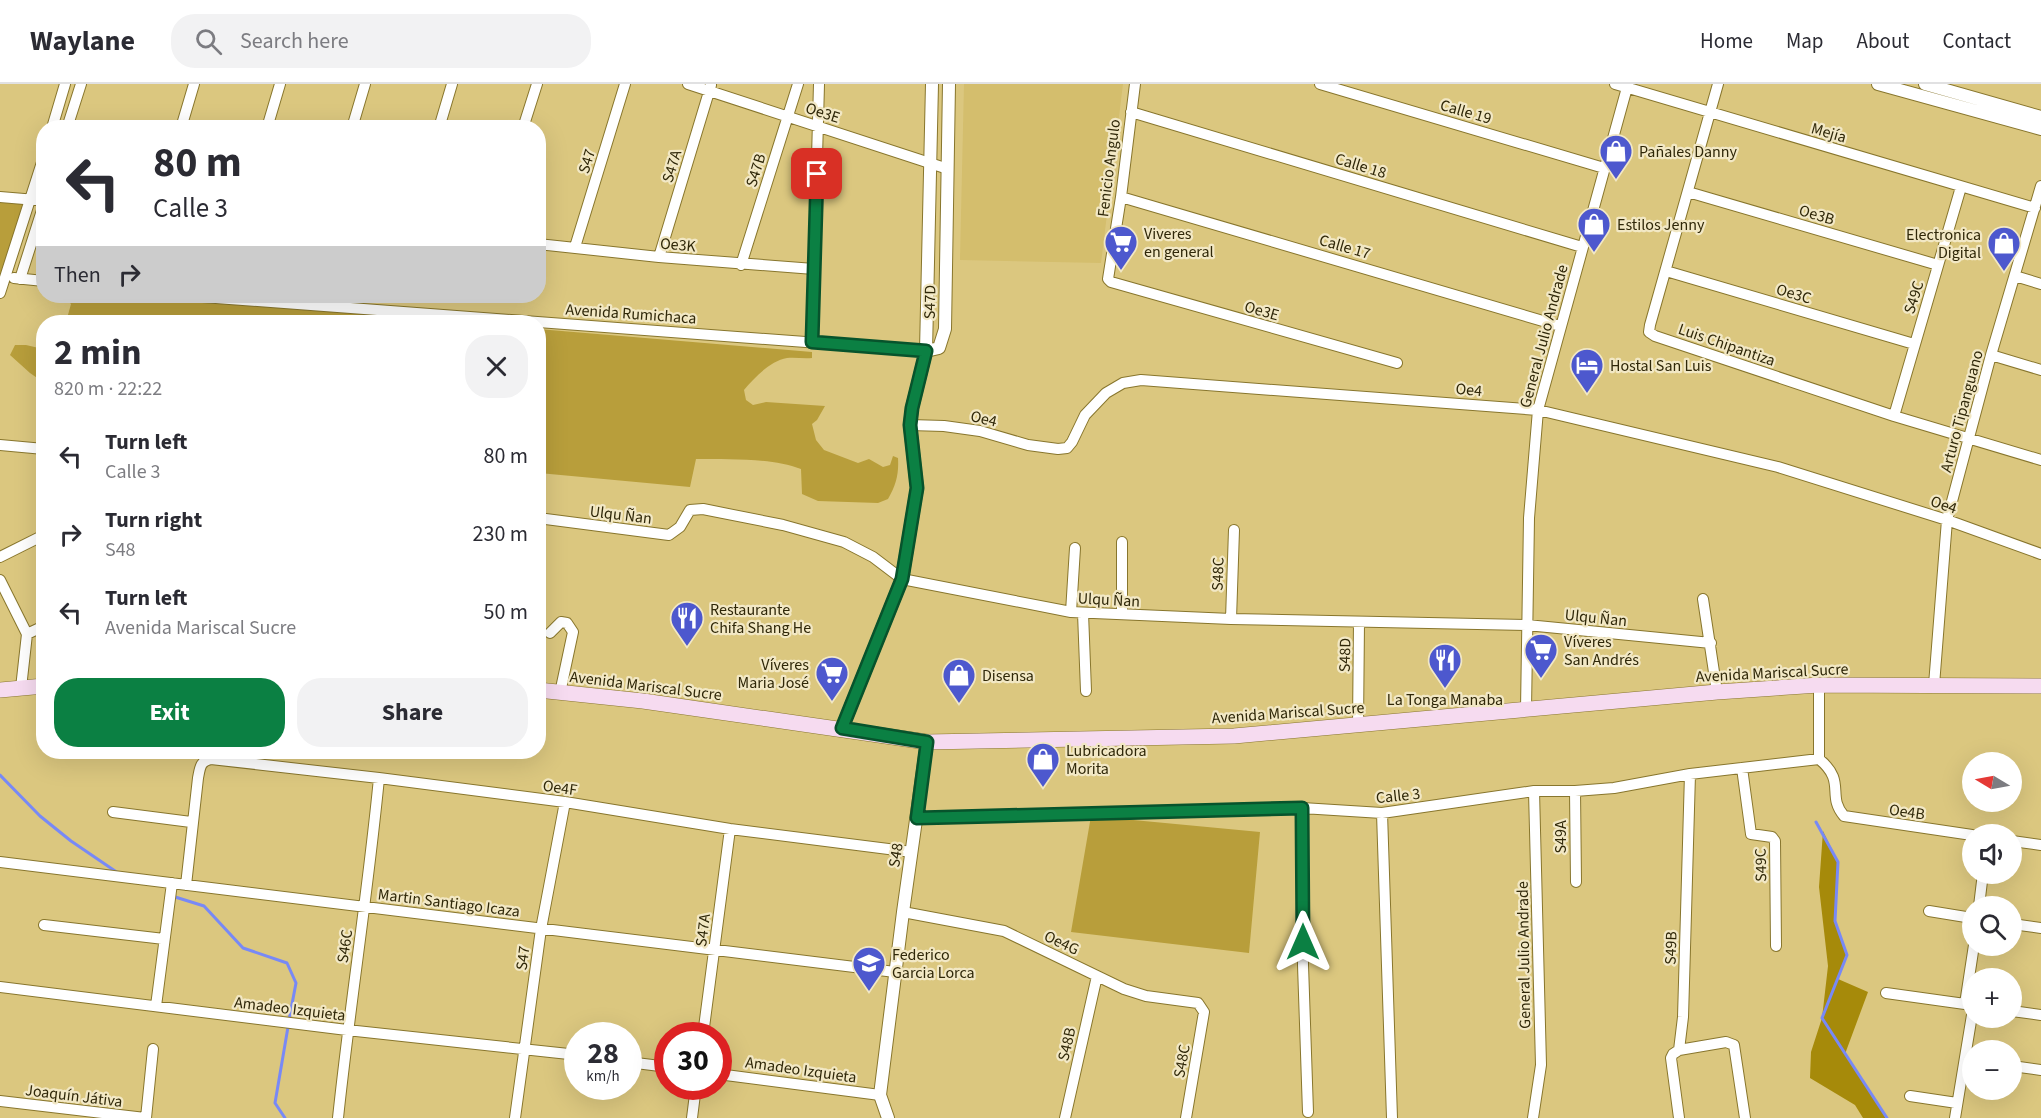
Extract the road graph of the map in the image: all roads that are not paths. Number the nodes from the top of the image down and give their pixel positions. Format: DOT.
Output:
graph roads {
  1 [pos="65,84"];
  2 [pos="81,84"];
  3 [pos="194,84"];
  4 [pos="280,84"];
  5 [pos="365,84"];
  6 [pos="452,84"];
  7 [pos="537,84"];
  8 [pos="625,84"];
  9 [pos="688,84"];
  10 [pos="798,84"];
  11 [pos="819,84"];
  12 [pos="932,84"];
  13 [pos="949,84"];
  14 [pos="1135,84"];
  15 [pos="1320,84"];
  16 [pos="1615,84"];
  17 [pos="1718,84"];
  18 [pos="1878,84"];
  19 [pos="1925,84"];
  20 [pos="1627,86"];
  21 [pos="711,87"];
  22 [pos="1131,112"];
  23 [pos="1710,113"];
  24 [pos="788,116"];
  25 [pos="2041,117"];
  26 [pos="54,120"];
  27 [pos="70,120"];
  28 [pos="183,120"];
  29 [pos="269,120"];
  30 [pos="354,120"];
  31 [pos="441,120"];
  32 [pos="526,120"];
  33 [pos="818,126"];
  34 [pos="2041,129"];
  35 [pos="930,163"];
  36 [pos="1604,168"];
  37 [pos="948,170"];
  38 [pos="36,181"];
  39 [pos="2041,186"];
  40 [pos="1961,187"];
  41 [pos="1688,192"];
  42 [pos="0,197"];
  43 [pos="1121,197"];
  44 [pos="30,200"];
  45 [pos="36,201"];
  46 [pos="2035,208"];
  47 [pos="36,228"];
  48 [pos="546,245"];
  49 [pos="575,247"];
  50 [pos="1582,247"];
  51 [pos="659,257"];
  52 [pos="741,265"];
  53 [pos="1938,265"];
  54 [pos="814,269"];
  55 [pos="1666,271"];
  56 [pos="2015,276"];
  57 [pos="3,278"];
  58 [pos="20,279"];
  59 [pos="36,280"];
  60 [pos="2041,284"];
  61 [pos="1118,285"];
  62 [pos="0,293"];
  63 [pos="284,303"];
  64 [pos="446,315"];
  65 [pos="546,322"];
  66 [pos="1560,326"];
  67 [pos="812,342"];
  68 [pos="1914,344"];
  69 [pos="926,351"];
  70 [pos="1991,355"];
  71 [pos="1397,363"];
  72 [pos="2041,370"];
  73 [pos="1538,410"];
  74 [pos="1894,416"];
  75 [pos="910,425"];
  76 [pos="1968,438"];
  77 [pos="0,445"];
  78 [pos="36,448"];
  79 [pos="2041,460"];
  80 [pos="546,519"];
  81 [pos="1947,520"];
  82 [pos="1234,530"];
  83 [pos="36,539"];
  84 [pos="1122,542"];
  85 [pos="1075,548"];
  86 [pos="2041,554"];
  87 [pos="0,557"];
  88 [pos="902,579"];
  89 [pos="0,580"];
  90 [pos="1703,599"];
  91 [pos="1071,612"];
  92 [pos="1083,613"];
  93 [pos="1122,615"];
  94 [pos="1231,619"];
  95 [pos="1359,622"];
  96 [pos="1527,625"];
  97 [pos="36,629"];
  98 [pos="27,633"];
  99 [pos="550,633"];
  100 [pos="1711,643"];
  101 [pos="1819,685"];
  102 [pos="1934,685"];
  103 [pos="2041,686"];
  104 [pos="36,687"];
  105 [pos="21,688"];
  106 [pos="0,690"];
  107 [pos="546,691"];
  108 [pos="1086,692"];
  109 [pos="1717,692"];
  110 [pos="560,693"];
  111 [pos="1526,710"];
  112 [pos="1358,725"];
  113 [pos="842,728"];
  114 [pos="927,742"];
  115 [pos="1819,759"];
  116 [pos="1742,768"];
  117 [pos="1690,774"];
  118 [pos="379,778"];
  119 [pos="1534,791"];
  120 [pos="1575,791"];
  121 [pos="565,802"];
  122 [pos="1302,808"];
  123 [pos="113,812"];
  124 [pos="1382,813"];
  125 [pos="917,818"];
  126 [pos="191,822"];
  127 [pos="730,830"];
  128 [pos="1962,834"];
  129 [pos="2022,842"];
  130 [pos="2041,845"];
  131 [pos="912,852"];
  132 [pos="0,862"];
  133 [pos="1576,882"];
  134 [pos="171,883"];
  135 [pos="186,885"];
  136 [pos="365,907"];
  137 [pos="1929,911"];
  138 [pos="903,912"];
  139 [pos="1962,916"];
  140 [pos="44,925"];
  141 [pos="2022,925"];
  142 [pos="2041,928"];
  143 [pos="541,929"];
  144 [pos="164,939"];
  145 [pos="1776,946"];
  146 [pos="715,950"];
  147 [pos="894,972"];
  148 [pos="1097,976"];
  149 [pos="0,987"];
  150 [pos="1886,993"];
  151 [pos="1962,1004"];
  152 [pos="156,1006"];
  153 [pos="1203,1008"];
  154 [pos="2022,1012"];
  155 [pos="2041,1015"];
  156 [pos="706,1022"];
  157 [pos="347,1030"];
  158 [pos="525,1048"];
  159 [pos="153,1049"];
  160 [pos="1679,1050"];
  161 [pos="564,1053"];
  162 [pos="2022,1067"];
  163 [pos="2041,1070"];
  164 [pos="732,1076"];
  165 [pos="1962,1087"];
  166 [pos="880,1095"];
  167 [pos="1910,1096"];
  168 [pos="694,1100"];
  169 [pos="0,1101"];
  170 [pos="1958,1103"];
  171 [pos="1308,1112"];
  172 [pos="146,1118"];
  173 [pos="338,1118"];
  174 [pos="515,1118"];
  175 [pos="692,1118"];
  176 [pos="888,1118"];
  177 [pos="1065,1118"];
  178 [pos="1186,1118"];
  179 [pos="1392,1118"];
  180 [pos="1533,1118"];
  181 [pos="1679,1118"];
  182 [pos="1745,1118"];
  183 [pos="1955,1118"];
  1 -- 26 [label="street"];
  2 -- 27 [label="street"];
  3 -- 28 [label="street"];
  4 -- 29 [label="street"];
  5 -- 30 [label="street"];
  6 -- 31 [label="street"];
  7 -- 32 [label="street"];
  8 -- 49 [label="street, S47"];
  9 -- 21 [label="street, Oe3E"];
  10 -- 24 [label="street, S47B"];
  11 -- 33 [label="street"];
  12 -- 35 [label="street, S47D"];
  13 -- 37 [label="street, S47D"];
  14 -- 22 [label="street, Fenicio Angulo"];
  15 -- 36 [label="street, Calle 19"];
  16 -- 20 [label="street, Mejía"];
  17 -- 23 [label="street, Luis Chipantiza"];
  18 -- 34 [label="street"];
  19 -- 25 [label="street"];
  20 -- 23 [label="street, Mejía"];
  20 -- 36 [label="street, General Julio Andrade"];
  21 -- 24 [label="street, Oe3E"];
  21 -- 51 [label="street, S47A"];
  22 -- 43 [label="street, Fenicio Angulo"];
  22 -- 50 [label="street, Calle 18"];
  23 -- 40 [label="street, Mejía"];
  23 -- 41 [label="street, Luis Chipantiza"];
  24 -- 33 [label="street, Oe3E"];
  24 -- 52 [label="street, S47B"];
  33 -- 35 [label="street, Oe3E"];
  33 -- 54 [label="street"];
  35 -- 37 [label="street, Oe3E"];
  35 -- 69 [label="street, S47D"];
  36 -- 50 [label="street, General Julio Andrade"];
  37 -- 69 [label="street, S47D"];
  38 -- 44 [label="street"];
  39 -- 46 [label="street, Arturo Tipanguano"];
  40 -- 46 [label="street, Mejía"];
  40 -- 53 [label="street, S49C"];
  41 -- 53 [label="street, Oe3B"];
  41 -- 55 [label="street, Luis Chipantiza"];
  42 -- 44 [label="street"];
  43 -- 61 [label="street, Fenicio Angulo"];
  43 -- 66 [label="street, Calle 17"];
  44 -- 45 [label="street"];
  44 -- 57 [label="street"];
  46 -- 56 [label="street, Arturo Tipanguano"];
  47 -- 58 [label="street"];
  48 -- 49 [label="street, Oe3K"];
  49 -- 51 [label="street, Oe3K"];
  50 -- 66 [label="street, General Julio Andrade"];
  51 -- 52 [label="street, Oe3K"];
  52 -- 54 [label="street, Oe3K"];
  53 -- 68 [label="street, S49C"];
  54 -- 67 [label="street"];
  55 -- 68 [label="street, Oe3C"];
  55 -- 74 [label="street, Luis Chipantiza"];
  56 -- 60 [label="street"];
  56 -- 70 [label="street, Arturo Tipanguano"];
  57 -- 58 [label="street"];
  57 -- 62 [label="street"];
  58 -- 59 [label="street"];
  61 -- 71 [label="street, Oe3E"];
  63 -- 64 [label="street, Avenida Rumichaca"];
  65 -- 67 [label="street, Avenida Rumichaca"];
  66 -- 73 [label="street, General Julio Andrade"];
  67 -- 69 [label="street, Avenida Rumichaca"];
  68 -- 74 [label="street, S49C"];
  69 -- 75 [label="street"];
  70 -- 72 [label="street"];
  70 -- 76 [label="street, Arturo Tipanguano"];
  73 -- 75 [label="street, Oe4"];
  73 -- 81 [label="street, Oe4"];
  73 -- 96 [label="street, General Julio Andrade"];
  74 -- 76 [label="street, Luis Chipantiza"];
  75 -- 88 [label="street"];
  76 -- 79 [label="street, Luis Chipantiza"];
  76 -- 81 [label="street, Arturo Tipanguano"];
  77 -- 78 [label="street"];
  80 -- 88 [label="street, Ulqu Ñan"];
  81 -- 86 [label="street, Oe4"];
  81 -- 102 [label="street, Arturo Tipanguano"];
  82 -- 94 [label="street, S48C"];
  83 -- 87 [label="street"];
  84 -- 93 [label="street"];
  85 -- 91 [label="street"];
  88 -- 91 [label="street, Ulqu Ñan"];
  88 -- 113 [label="street"];
  89 -- 98 [label="street"];
  90 -- 100 [label="street"];
  91 -- 92 [label="street, Ulqu Ñan"];
  92 -- 93 [label="street, Ulqu Ñan"];
  92 -- 108 [label="street"];
  93 -- 94 [label="street, Ulqu Ñan"];
  94 -- 95 [label="street, Ulqu Ñan"];
  95 -- 96 [label="street, Ulqu Ñan"];
  95 -- 112 [label="street, S48D"];
  96 -- 100 [label="street, Ulqu Ñan"];
  96 -- 111 [label="street, General Julio Andrade"];
  97 -- 98 [label="street"];
  98 -- 105 [label="street"];
  99 -- 110 [label="street"];
  100 -- 109 [label="street"];
  101 -- 102 [label="main road, Avenida Mariscal Sucre"];
  101 -- 109 [label="main road, Avenida Mariscal Sucre"];
  101 -- 115 [label="street"];
  102 -- 103 [label="main road, Avenida Mariscal Sucre"];
  104 -- 105 [label="main road"];
  105 -- 106 [label="main road"];
  107 -- 110 [label="main road, Avenida Mariscal Sucre"];
  109 -- 111 [label="main road, Avenida Mariscal Sucre"];
  110 -- 113 [label="main road, Avenida Mariscal Sucre"];
  111 -- 112 [label="main road, Avenida Mariscal Sucre"];
  112 -- 114 [label="main road, Avenida Mariscal Sucre"];
  113 -- 114 [label="main road, Avenida Mariscal Sucre"];
  114 -- 125 [label="street, S48"];
  115 -- 116 [label="street, Calle 3"];
  115 -- 128 [label="street, Oe4B"];
  116 -- 117 [label="street, Calle 3"];
  116 -- 145 [label="street, S49C"];
  117 -- 120 [label="street, Calle 3"];
  117 -- 160 [label="street, S49B"];
  118 -- 121 [label="street, Oe4F"];
  118 -- 126 [label="street, Oe4F"];
  118 -- 136 [label="street, S46C"];
  119 -- 120 [label="street, Calle 3"];
  119 -- 124 [label="street, Calle 3"];
  119 -- 180 [label="street, General Julio Andrade"];
  120 -- 133 [label="street, S49A"];
  121 -- 127 [label="street, Oe4F"];
  121 -- 143 [label="street, S47"];
  122 -- 124 [label="street, Calle 3"];
  122 -- 125 [label="street, Calle 3"];
  122 -- 171 [label="street"];
  123 -- 126 [label="street"];
  124 -- 179 [label="street"];
  125 -- 131 [label="street, S48"];
  126 -- 135 [label="street"];
  127 -- 131 [label="street, Oe4F"];
  127 -- 146 [label="street, S47A"];
  129 -- 130 [label="street"];
  131 -- 138 [label="street, S48"];
  132 -- 134 [label="street, Martin Santiago Icaza"];
  134 -- 135 [label="street, Martin Santiago Icaza"];
  134 -- 144 [label="street"];
  135 -- 136 [label="street, Martin Santiago Icaza"];
  136 -- 143 [label="street, Martin Santiago Icaza"];
  136 -- 157 [label="street, S46C"];
  137 -- 139 [label="street"];
  138 -- 147 [label="street, S48"];
  138 -- 148 [label="street, Oe4G"];
  140 -- 144 [label="street"];
  141 -- 142 [label="street"];
  143 -- 146 [label="street, Martin Santiago Icaza"];
  143 -- 158 [label="street, S47"];
  144 -- 152 [label="street"];
  146 -- 147 [label="street, Martin Santiago Icaza"];
  146 -- 156 [label="street, S47A"];
  147 -- 166 [label="street, S48"];
  148 -- 153 [label="street, Oe4G"];
  148 -- 177 [label="street, S48B"];
  149 -- 152 [label="street, Amadeo Izquieta"];
  150 -- 151 [label="street"];
  152 -- 157 [label="street, Amadeo Izquieta"];
  153 -- 178 [label="street, S48C"];
  154 -- 155 [label="street"];
  157 -- 158 [label="street, Amadeo Izquieta"];
  157 -- 173 [label="street, S46C"];
  158 -- 161 [label="street, Amadeo Izquieta"];
  158 -- 174 [label="street, S47"];
  159 -- 172 [label="street"];
  160 -- 181 [label="street, S49B"];
  160 -- 182 [label="street"];
  162 -- 163 [label="street"];
  164 -- 166 [label="street, Amadeo Izquieta"];
  165 -- 170 [label="street"];
  166 -- 176 [label="street"];
  167 -- 170 [label="street"];
  168 -- 175 [label="street"];
  169 -- 172 [label="street, Joaquín Játiva"];
  170 -- 183 [label="street"];
}
